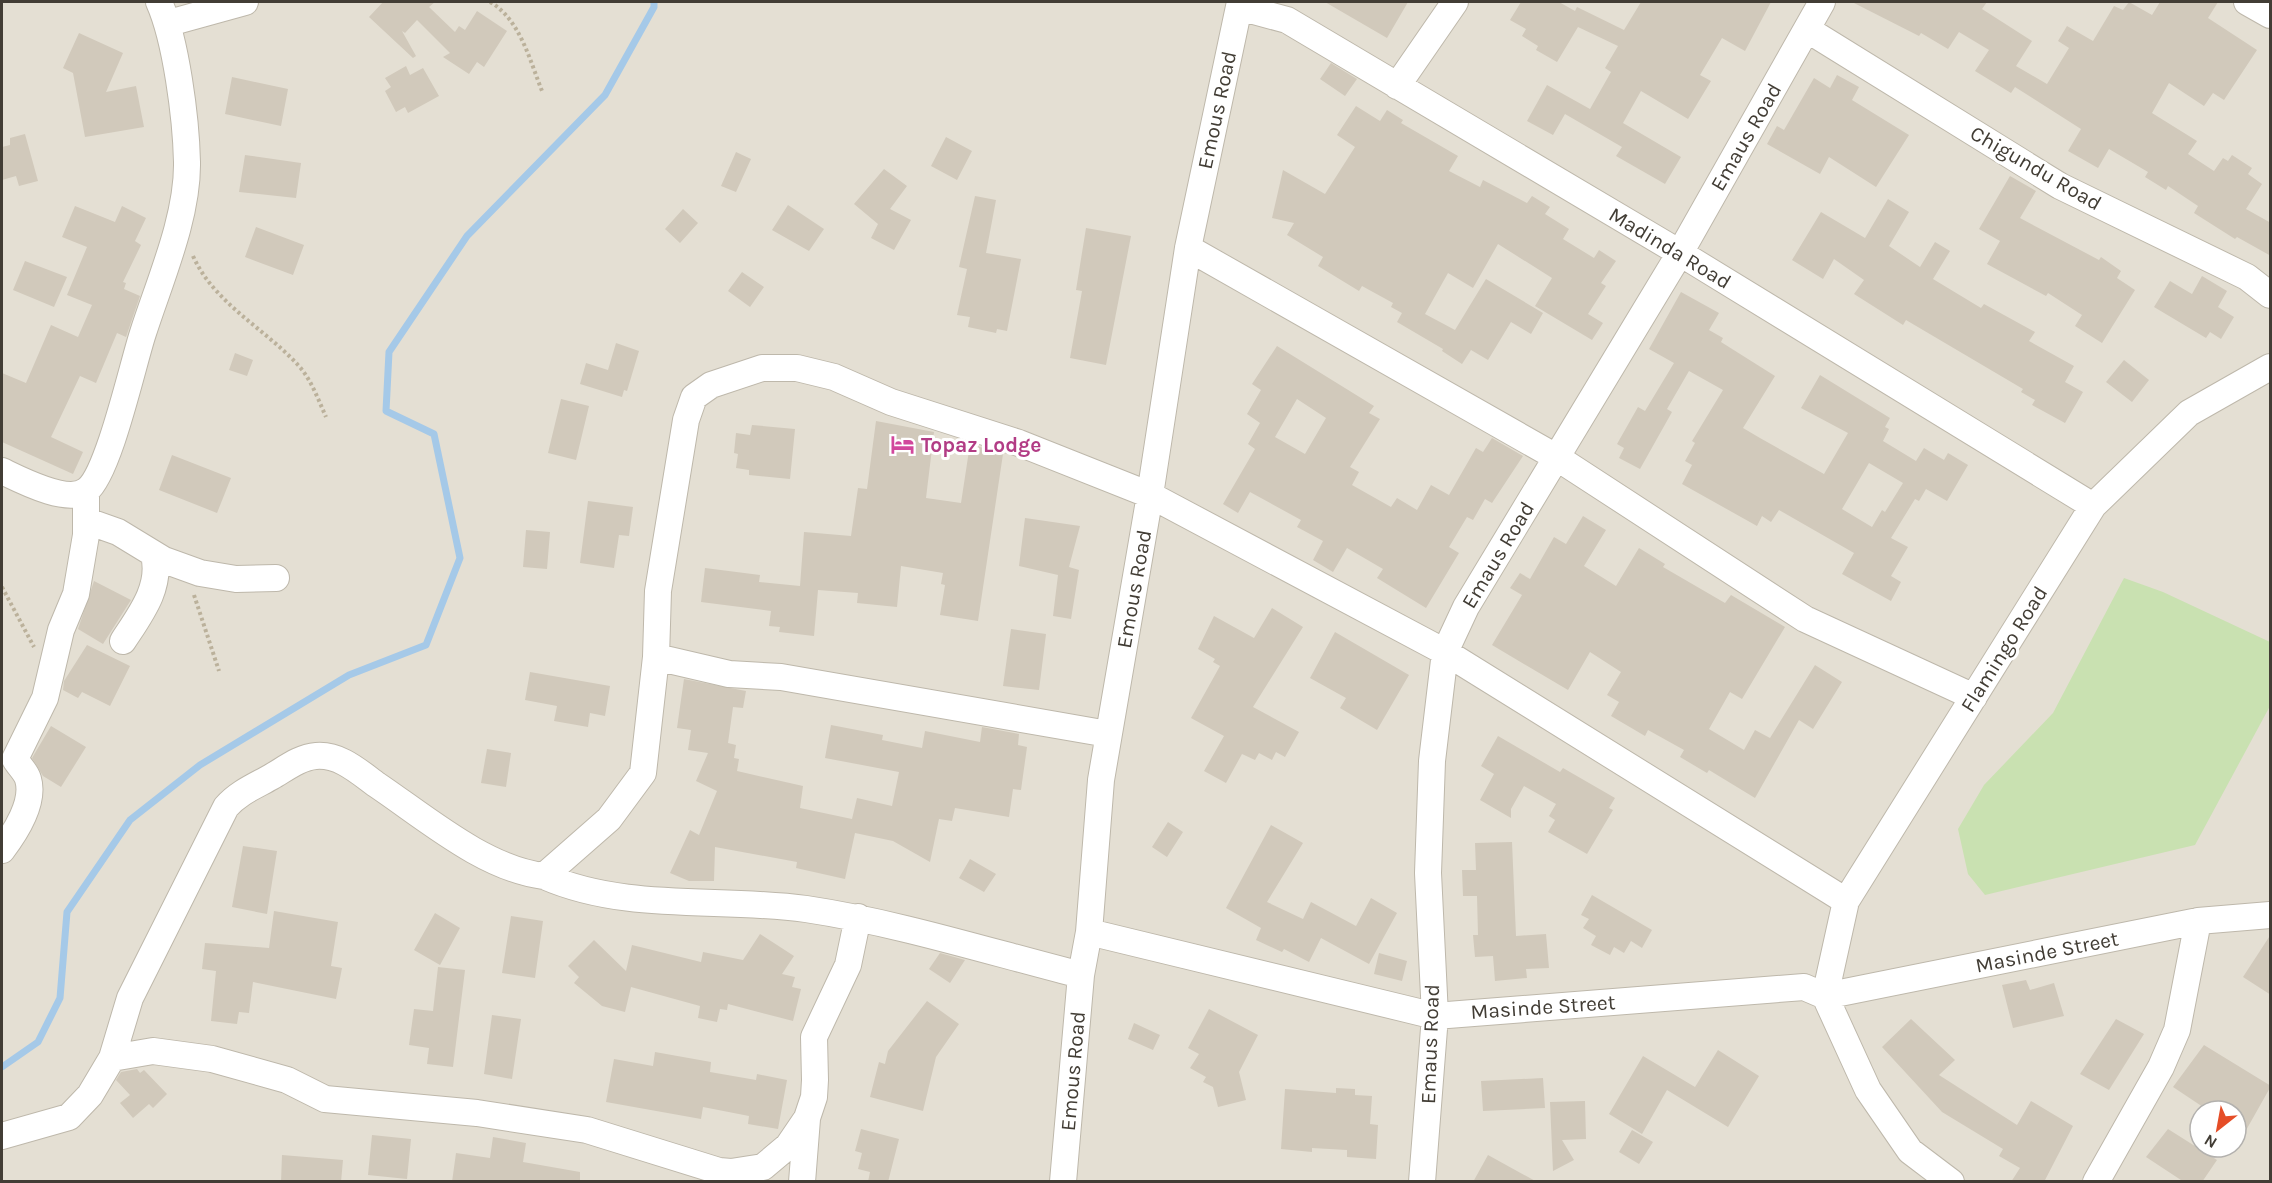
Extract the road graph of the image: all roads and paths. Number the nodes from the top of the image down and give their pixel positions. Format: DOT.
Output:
graph roads {
  1 [pos="245,2"];
  2 [pos="490,2"];
  3 [pos="1455,2"];
  4 [pos="1822,2"];
  5 [pos="2247,2"];
  6 [pos="1240,4"];
  7 [pos="164,12"];
  8 [pos="2271,15"];
  9 [pos="1808,30"];
  10 [pos="1397,86"];
  11 [pos="542,91"];
  12 [pos="1188,248"];
  13 [pos="191,251"];
  14 [pos="1680,253"];
  15 [pos="2271,295"];
  16 [pos="2271,367"];
  17 [pos="326,417"];
  18 [pos="1556,457"];
  19 [pos="2,471"];
  20 [pos="86,490"];
  21 [pos="1150,495"];
  22 [pos="2093,506"];
  23 [pos="87,521"];
  24 [pos="154,555"];
  25 [pos="181,567"];
  26 [pos="276,578"];
  27 [pos="2,587"];
  28 [pos="123,641"];
  29 [pos="1445,652"];
  30 [pos="656,657"];
  31 [pos="219,671"];
  32 [pos="51,672"];
  33 [pos="1974,697"];
  34 [pos="1108,734"];
  35 [pos="2,850"];
  36 [pos="544,876"];
  37 [pos="1846,902"];
  38 [pos="2271,915"];
  39 [pos="858,917"];
  40 [pos="2198,921"];
  41 [pos="1089,932"];
  42 [pos="1081,975"];
  43 [pos="1825,996"];
  44 [pos="1435,1016"];
  45 [pos="112,1058"];
  46 [pos="807,1118"];
  47 [pos="2,1136"];
  48 [pos="802,1182"];
  49 [pos="1063,1182"];
  50 [pos="1422,1182"];
  51 [pos="1951,1182"];
  52 [pos="2096,1182"];
  1 -- 7 [label="street"];
  2 -- 11 [label="path"];
  3 -- 10 [label="street"];
  4 -- 9 [label="street, Emaus Road"];
  5 -- 8 [label="street"];
  6 -- 10 [label="street, Madinda Road"];
  6 -- 12 [label="street, Emous Road"];
  7 -- 20 [label="street"];
  9 -- 14 [label="street, Emaus Road"];
  9 -- 15 [label="street, Chigundu Road"];
  10 -- 14 [label="street, Madinda Road"];
  12 -- 18 [label="street"];
  12 -- 21 [label="street, Emous Road"];
  13 -- 17 [label="path"];
  14 -- 18 [label="street, Emaus Road"];
  14 -- 22 [label="street, Madinda Road"];
  16 -- 22 [label="street, Flamingo Road"];
  18 -- 29 [label="street, Emaus Road"];
  18 -- 33 [label="street"];
  19 -- 20 [label="street"];
  20 -- 23 [label="street"];
  21 -- 29 [label="street"];
  21 -- 30 [label="street"];
  21 -- 34 [label="street, Emous Road"];
  22 -- 33 [label="street, Flamingo Road"];
  23 -- 24 [label="street"];
  23 -- 32 [label="street"];
  24 -- 25 [label="street"];
  24 -- 28 [label="street"];
  25 -- 26 [label="street"];
  25 -- 31 [label="path"];
  27 -- 32 [label="path"];
  29 -- 37 [label="street"];
  29 -- 44 [label="street, Emaus Road"];
  30 -- 34 [label="street"];
  30 -- 36 [label="street"];
  32 -- 35 [label="street"];
  33 -- 37 [label="street, Flamingo Road"];
  34 -- 41 [label="street, Emous Road"];
  36 -- 39 [label="street"];
  36 -- 45 [label="street"];
  37 -- 43 [label="street, Flamingo Road"];
  38 -- 40 [label="street, Masinde Street"];
  39 -- 42 [label="street"];
  39 -- 46 [label="street"];
  40 -- 43 [label="street, Masinde Street"];
  40 -- 52 [label="street"];
  41 -- 42 [label="street, Emous Road"];
  41 -- 44 [label="street, Masinde Street"];
  42 -- 49 [label="street, Emous Road"];
  43 -- 44 [label="street, Masinde Street"];
  43 -- 51 [label="street"];
  44 -- 50 [label="street, Emaus Road"];
  45 -- 46 [label="street"];
  45 -- 47 [label="street"];
  46 -- 48 [label="street"];
}
